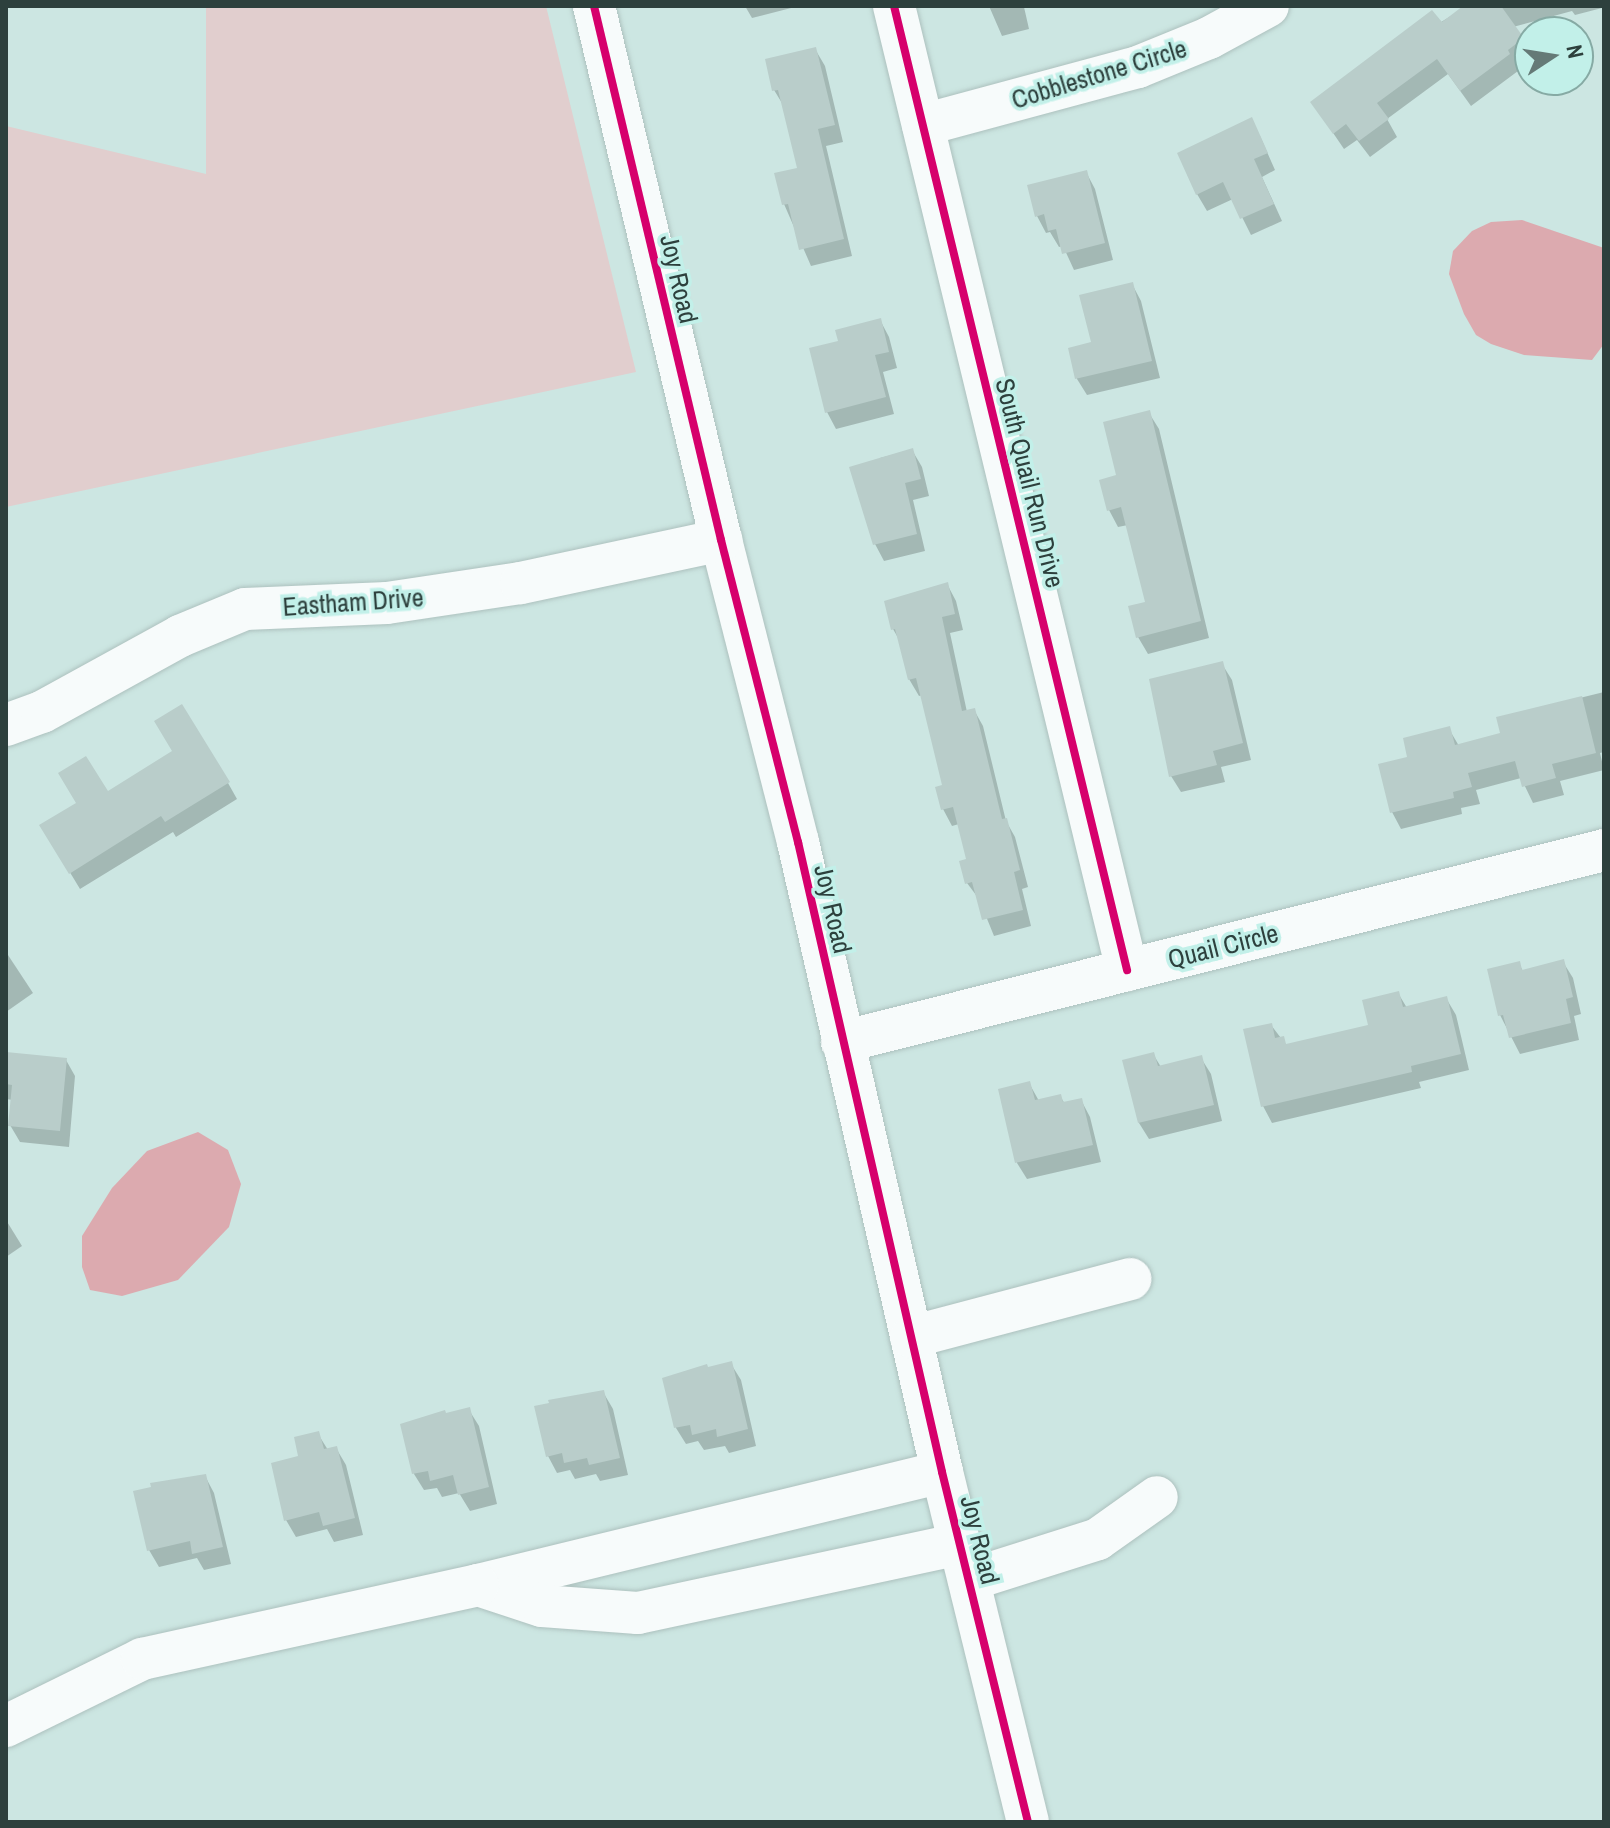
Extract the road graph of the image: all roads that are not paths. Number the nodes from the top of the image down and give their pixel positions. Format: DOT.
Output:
graph roads {
  1 [pos="594,6"];
  2 [pos="894,6"];
  3 [pos="1268,6"];
  4 [pos="923,125"];
  5 [pos="721,540"];
  6 [pos="6,725"];
  7 [pos="1604,850"];
  8 [pos="1127,970"];
  9 [pos="842,1042"];
  10 [pos="1130,1279"];
  11 [pos="911,1337"];
  12 [pos="942,1472"];
  13 [pos="1157,1497"];
  14 [pos="965,1562"];
  15 [pos="478,1585"];
  16 [pos="6,1726"];
  17 [pos="1028,1822"];
  1 -- 5 [label="street, Joy Road"];
  2 -- 4 [label="street, South Quail Run Drive"];
  3 -- 4 [label="street, Cobblestone Circle"];
  4 -- 8 [label="street, South Quail Run Drive"];
  5 -- 6 [label="street, Eastham Drive"];
  5 -- 9 [label="street, Joy Road"];
  7 -- 8 [label="street, Quail Circle"];
  8 -- 9 [label="street, Quail Circle"];
  9 -- 11 [label="street, Joy Road"];
  10 -- 11 [label="street"];
  11 -- 12 [label="street, Joy Road"];
  12 -- 14 [label="street, Joy Road"];
  12 -- 15 [label="street"];
  13 -- 14 [label="street"];
  14 -- 15 [label="street"];
  14 -- 17 [label="street, Joy Road"];
  15 -- 16 [label="street"];
}
